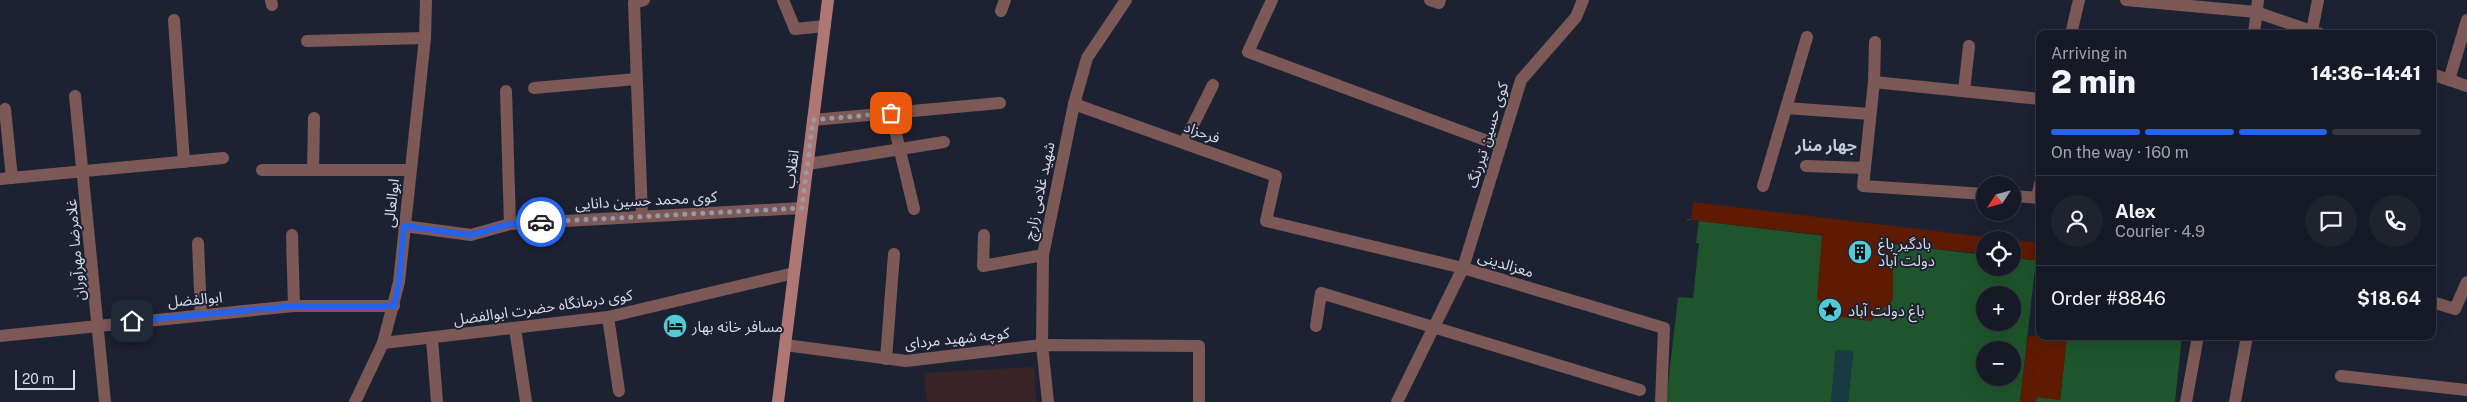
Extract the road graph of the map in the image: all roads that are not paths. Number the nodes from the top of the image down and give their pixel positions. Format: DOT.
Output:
graph roads {
  1 [pos="426,0"];
  2 [pos="644,0"];
  3 [pos="783,0"];
  4 [pos="828,0"];
  5 [pos="1126,0"];
  6 [pos="1272,0"];
  7 [pos="1430,0"];
  8 [pos="1440,0"];
  9 [pos="1583,0"];
  10 [pos="2079,0"];
  11 [pos="2126,0"];
  12 [pos="2318,0"];
  13 [pos="2163,2"];
  14 [pos="2257,6"];
  15 [pos="174,20"];
  16 [pos="2467,20"];
  17 [pos="825,26"];
  18 [pos="2072,30"];
  19 [pos="2254,30"];
  20 [pos="2311,30"];
  21 [pos="2316,30"];
  22 [pos="425,38"];
  23 [pos="1807,38"];
  24 [pos="307,41"];
  25 [pos="1875,42"];
  26 [pos="1969,46"];
  27 [pos="2436,75"];
  28 [pos="636,79"];
  29 [pos="2449,80"];
  30 [pos="1874,82"];
  31 [pos="1213,84"];
  32 [pos="2467,86"];
  33 [pos="534,88"];
  34 [pos="506,91"];
  35 [pos="1964,91"];
  36 [pos="75,96"];
  37 [pos="2036,99"];
  38 [pos="1000,103"];
  39 [pos="1074,104"];
  40 [pos="1786,108"];
  41 [pos="5,109"];
  42 [pos="891,113"];
  43 [pos="1870,114"];
  44 [pos="314,118"];
  45 [pos="813,120"];
  46 [pos="944,142"];
  47 [pos="1184,143"];
  48 [pos="1500,146"];
  49 [pos="899,149"];
  50 [pos="223,158"];
  51 [pos="184,162"];
  52 [pos="808,164"];
  53 [pos="1806,166"];
  54 [pos="1865,168"];
  55 [pos="84,170"];
  56 [pos="262,170"];
  57 [pos="313,170"];
  58 [pos="410,170"];
  59 [pos="6,178"];
  60 [pos="1763,186"];
  61 [pos="1976,193"];
  62 [pos="2021,197"];
  63 [pos="2036,198"];
  64 [pos="802,208"];
  65 [pos="914,209"];
  66 [pos="642,216"];
  67 [pos="1266,221"];
  68 [pos="510,224"];
  69 [pos="404,226"];
  70 [pos="292,235"];
  71 [pos="984,235"];
  72 [pos="198,243"];
  73 [pos="894,254"];
  74 [pos="1043,255"];
  75 [pos="1463,268"];
  76 [pos="794,273"];
  77 [pos="2467,282"];
  78 [pos="2436,303"];
  79 [pos="294,306"];
  80 [pos="394,306"];
  81 [pos="201,314"];
  82 [pos="608,317"];
  83 [pos="98,324"];
  84 [pos="1316,326"];
  85 [pos="515,328"];
  86 [pos="1432,328"];
  87 [pos="0,336"];
  88 [pos="432,339"];
  89 [pos="2197,340"];
  90 [pos="2247,340"];
  91 [pos="383,343"];
  92 [pos="785,345"];
  93 [pos="1042,345"];
  94 [pos="886,359"];
  95 [pos="2341,376"];
  96 [pos="1640,390"];
  97 [pos="2467,390"];
  98 [pos="619,391"];
  99 [pos="105,402"];
  100 [pos="355,402"];
  101 [pos="437,402"];
  102 [pos="526,402"];
  103 [pos="778,402"];
  104 [pos="1048,402"];
  105 [pos="1199,402"];
  106 [pos="1397,402"];
  107 [pos="1661,402"];
  108 [pos="2186,402"];
  109 [pos="2235,402"];
  1 -- 22 [label="street, ابوالعالی"];
  2 -- 28 [label="street"];
  3 -- 17 [label="street"];
  4 -- 17 [label="main road, انقلاب"];
  5 -- 39 [label="street, شهید غلامی زارچ"];
  6 -- 48 [label="street"];
  7 -- 8 [label="street"];
  9 -- 48 [label="street, کوی حسین تیررنگ"];
  10 -- 18 [label="street"];
  11 -- 13 [label="street"];
  12 -- 21 [label="street"];
  13 -- 14 [label="street"];
  14 -- 19 [label="street"];
  14 -- 20 [label="street"];
  15 -- 51 [label="street"];
  16 -- 29 [label="street"];
  17 -- 45 [label="main road, انقلاب"];
  22 -- 24 [label="street"];
  22 -- 58 [label="street, ابوالعالی"];
  23 -- 40 [label="street"];
  25 -- 30 [label="street"];
  26 -- 35 [label="street"];
  27 -- 29 [label="street"];
  28 -- 33 [label="street"];
  28 -- 66 [label="street"];
  29 -- 32 [label="street"];
  30 -- 35 [label="street"];
  30 -- 43 [label="street"];
  31 -- 47 [label="street"];
  34 -- 68 [label="street"];
  35 -- 37 [label="street"];
  36 -- 55 [label="street, غلامرضا مهرآوران"];
  38 -- 42 [label="street"];
  39 -- 47 [label="street, فرحزاد"];
  39 -- 74 [label="street, شهید غلامی زارچ"];
  40 -- 43 [label="street"];
  40 -- 60 [label="street"];
  41 -- 59 [label="street"];
  42 -- 45 [label="street"];
  42 -- 49 [label="street"];
  43 -- 54 [label="street"];
  44 -- 57 [label="street"];
  45 -- 52 [label="main road, انقلاب"];
  46 -- 49 [label="street"];
  47 -- 67 [label="street, فرحزاد"];
  48 -- 75 [label="street, کوی حسین تیررنگ"];
  49 -- 52 [label="street"];
  49 -- 65 [label="street"];
  50 -- 51 [label="street"];
  51 -- 55 [label="street"];
  52 -- 64 [label="main road, انقلاب"];
  53 -- 54 [label="street"];
  54 -- 61 [label="street"];
  55 -- 59 [label="street"];
  55 -- 83 [label="street, غلامرضا مهرآوران"];
  56 -- 57 [label="street"];
  57 -- 58 [label="street"];
  58 -- 69 [label="street, ابوالعالی"];
  62 -- 63 [label="street"];
  64 -- 66 [label="street, کوی محمد حسین دانایی"];
  64 -- 76 [label="main road, انقلاب"];
  66 -- 68 [label="street, کوی محمد حسین دانایی"];
  67 -- 75 [label="street, معزالدینی"];
  68 -- 69 [label="street, کوی محمد حسین دانایی"];
  69 -- 80 [label="street, ابوالعالی"];
  70 -- 79 [label="street"];
  71 -- 74 [label="street"];
  72 -- 81 [label="street"];
  73 -- 94 [label="street"];
  74 -- 93 [label="street, شهید غلامی زارچ"];
  75 -- 86 [label="street, کوی حسین تیررنگ"];
  75 -- 107 [label="street, معزالدینی"];
  76 -- 82 [label="street, کوی درمانگاه حضرت ابوالفضل"];
  76 -- 92 [label="main road, انقلاب"];
  77 -- 78 [label="street"];
  79 -- 80 [label="street, ابوالفضل"];
  79 -- 81 [label="street, ابوالفضل"];
  80 -- 91 [label="street, ابوالعالی"];
  81 -- 83 [label="street, ابوالفضل"];
  82 -- 85 [label="street, کوی درمانگاه حضرت ابوالفضل"];
  82 -- 98 [label="street"];
  83 -- 87 [label="street, ابوالفضل"];
  83 -- 99 [label="street, غلامرضا مهرآوران"];
  84 -- 86 [label="street"];
  85 -- 88 [label="street, کوی درمانگاه حضرت ابوالفضل"];
  85 -- 102 [label="street"];
  86 -- 96 [label="street"];
  86 -- 106 [label="street, کوی حسین تیررنگ"];
  88 -- 91 [label="street, کوی درمانگاه حضرت ابوالفضل"];
  88 -- 101 [label="street"];
  89 -- 108 [label="street"];
  90 -- 109 [label="street"];
  91 -- 100 [label="street, ابوالعالی"];
  92 -- 94 [label="street, کوچه شهید مردای"];
  92 -- 103 [label="main road, انقلاب"];
  93 -- 94 [label="street, کوچه شهید مردای"];
  93 -- 104 [label="street, شهید غلامی زارچ"];
  93 -- 105 [label="street, کوچه شهید مردای"];
  95 -- 97 [label="street"];
}
